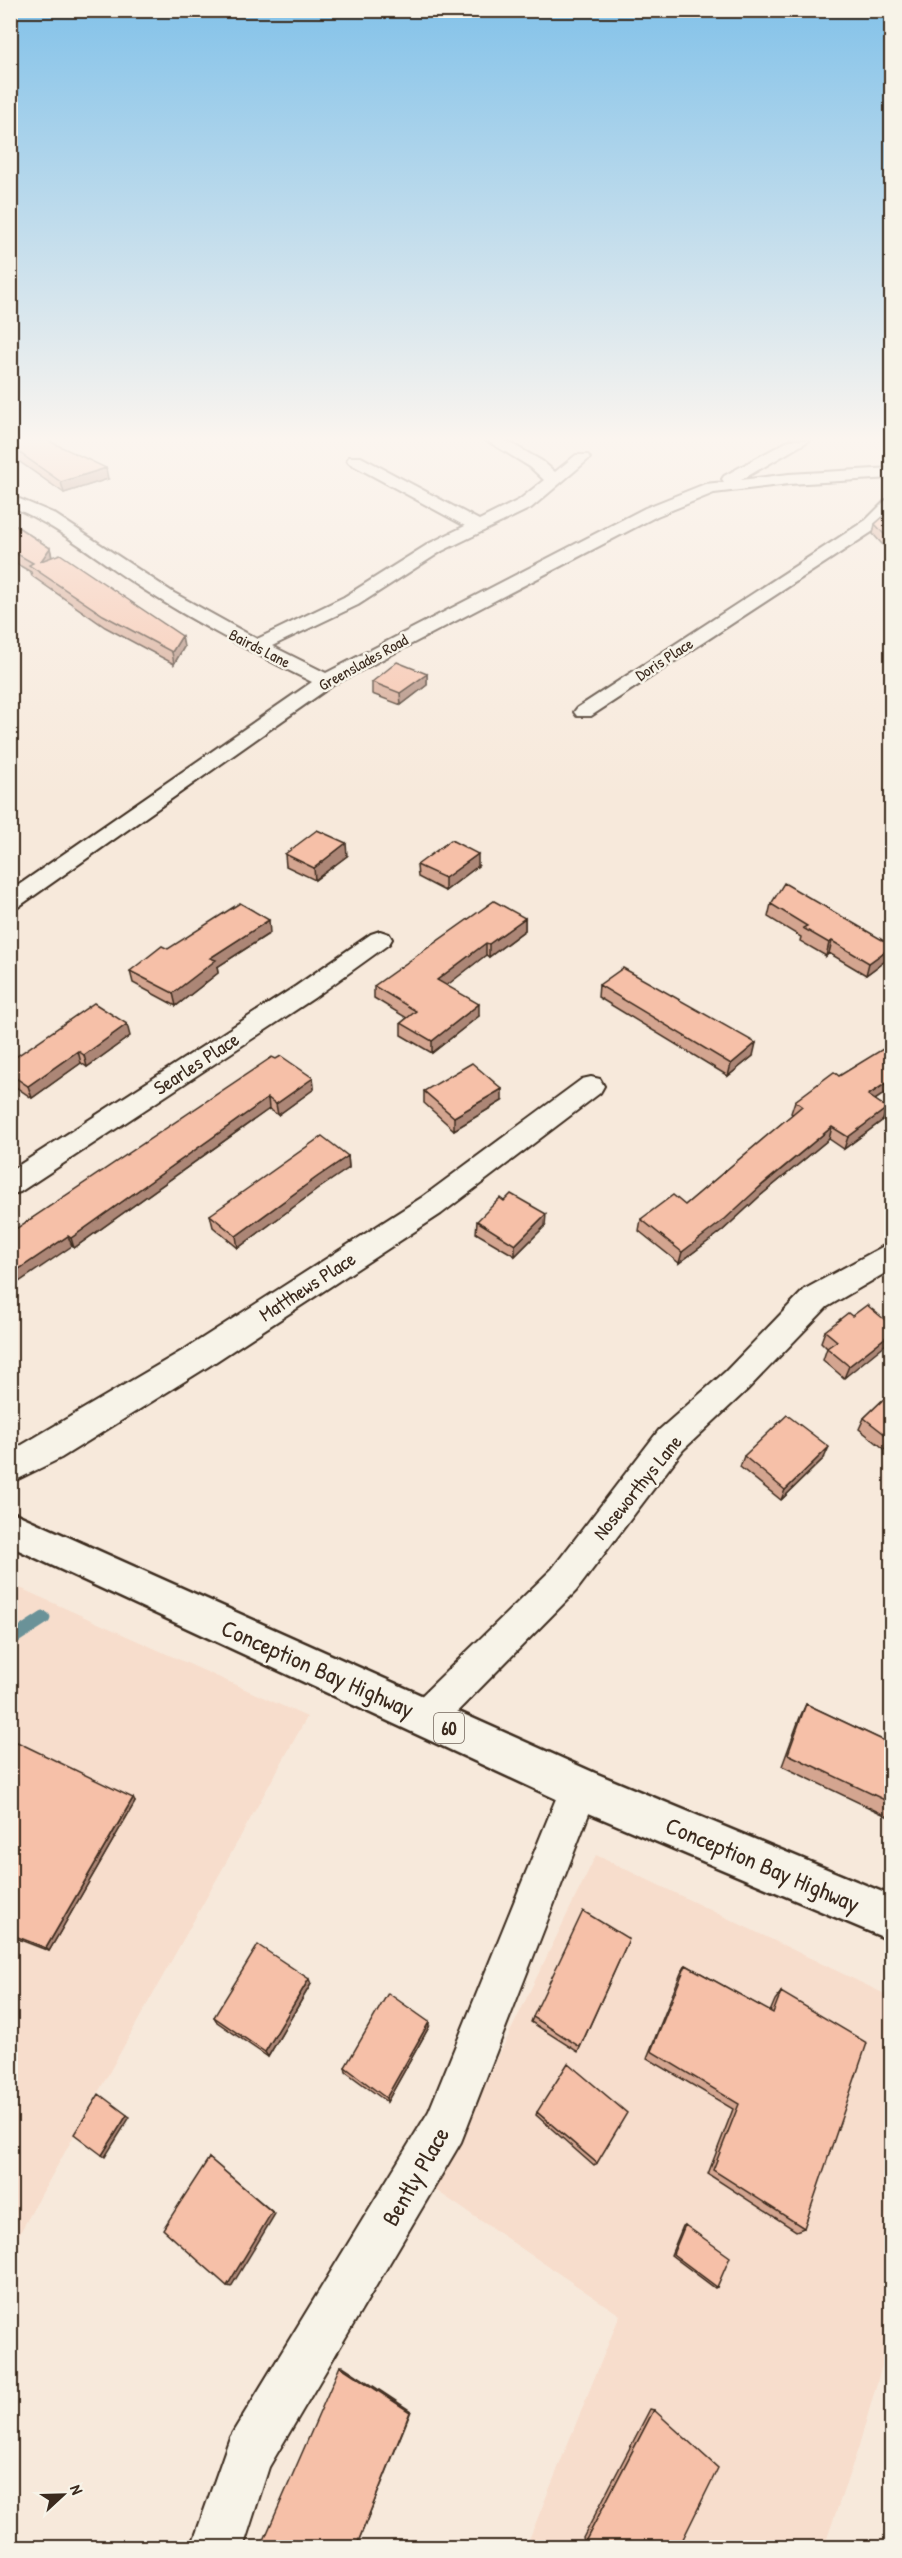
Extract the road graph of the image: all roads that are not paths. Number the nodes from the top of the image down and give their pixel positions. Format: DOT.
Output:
graph roads {
  1 [pos="111,559"];
  2 [pos="417,559"];
  3 [pos="559,559"];
  4 [pos="818,559"];
  5 [pos="257,647"];
  6 [pos="326,681"];
  7 [pos="584,711"];
  8 [pos="10,902"];
  9 [pos="380,939"];
  10 [pos="591,1086"];
  11 [pos="10,1185"];
  12 [pos="891,1255"];
  13 [pos="10,1469"];
  14 [pos="10,1528"];
  15 [pos="426,1717"];
  16 [pos="580,1788"];
  17 [pos="891,1919"];
  18 [pos="217,2547"];
  1 -- 5 [label="street, Bairds Lane"];
  2 -- 5 [label="street"];
  3 -- 6 [label="street, Greenslades Road"];
  4 -- 7 [label="street, Doris Place"];
  5 -- 6 [label="street, Bairds Lane"];
  6 -- 8 [label="street, Greenslades Road"];
  9 -- 11 [label="street, Searles Place"];
  10 -- 13 [label="street, Matthews Place"];
  12 -- 15 [label="street, Noseworthys Lane"];
  14 -- 15 [label="main road, Conception Bay Highway / 60"];
  15 -- 16 [label="main road, Conception Bay Highway / 60"];
  16 -- 17 [label="main road, Conception Bay Highway / 60"];
  16 -- 18 [label="street, Bently Place"];
}
